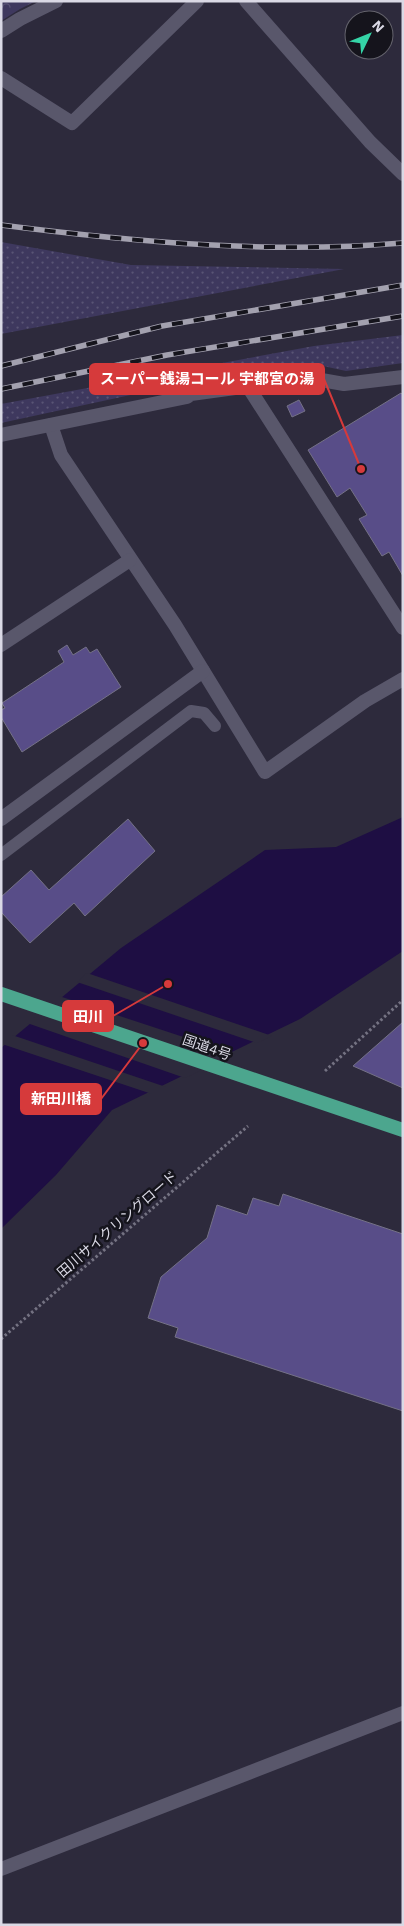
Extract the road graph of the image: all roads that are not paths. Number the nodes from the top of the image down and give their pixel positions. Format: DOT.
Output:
graph roads {
  1 [pos="56,1"];
  2 [pos="197,1"];
  3 [pos="246,1"];
  4 [pos="1,31"];
  5 [pos="1,78"];
  6 [pos="403,174"];
  7 [pos="403,378"];
  8 [pos="246,385"];
  9 [pos="51,425"];
  10 [pos="1,435"];
  11 [pos="130,560"];
  12 [pos="403,628"];
  13 [pos="1,645"];
  14 [pos="203,671"];
  15 [pos="403,679"];
  16 [pos="215,726"];
  17 [pos="1,820"];
  18 [pos="1,855"];
  19 [pos="1,994"];
  20 [pos="403,1130"];
  21 [pos="403,1713"];
  22 [pos="1,1870"];
  1 -- 4 [label="street"];
  2 -- 5 [label="street"];
  3 -- 6 [label="street"];
  7 -- 8 [label="street"];
  8 -- 9 [label="street"];
  8 -- 12 [label="street"];
  9 -- 10 [label="street"];
  9 -- 11 [label="street"];
  11 -- 13 [label="street"];
  11 -- 14 [label="street"];
  14 -- 15 [label="street"];
  14 -- 17 [label="street"];
  16 -- 18 [label="lane"];
  19 -- 20 [label="highway, 国道4号"];
  21 -- 22 [label="street"];
}
